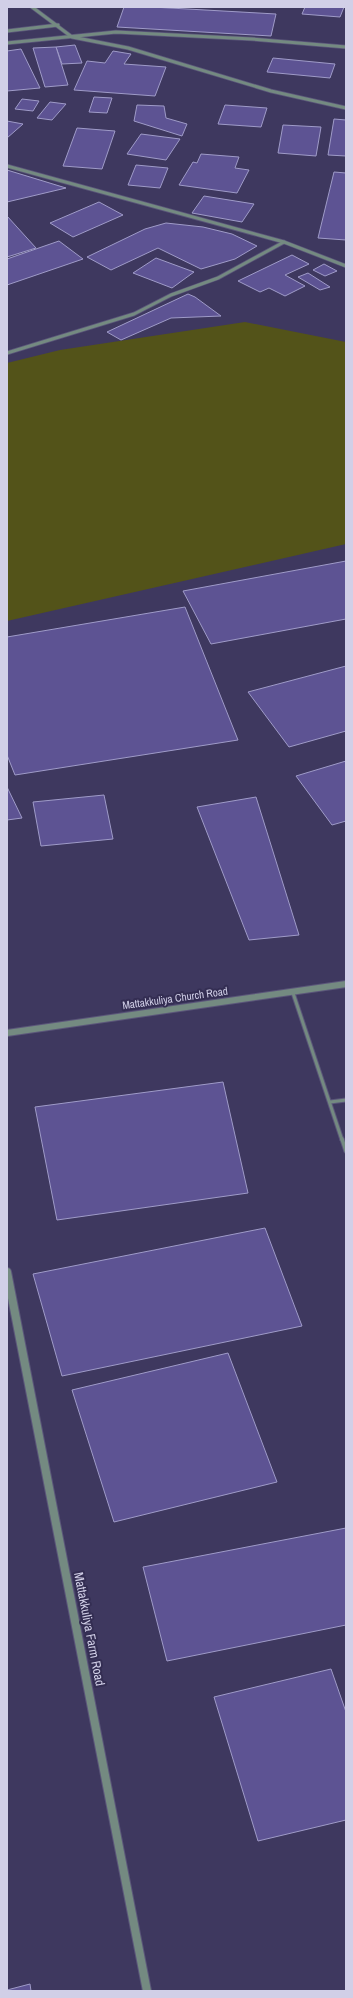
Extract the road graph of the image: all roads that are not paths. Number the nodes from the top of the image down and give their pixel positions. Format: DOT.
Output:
graph roads {
  1 [pos="32,7"];
  2 [pos="58,25"];
  3 [pos="7,31"];
  4 [pos="72,37"];
  5 [pos="7,44"];
  6 [pos="346,47"];
  7 [pos="346,108"];
  8 [pos="7,166"];
  9 [pos="284,242"];
  10 [pos="346,266"];
  11 [pos="7,352"];
  12 [pos="346,984"];
  13 [pos="293,993"];
  14 [pos="7,1033"];
  15 [pos="346,1100"];
  16 [pos="330,1102"];
  17 [pos="346,1151"];
  18 [pos="7,1272"];
  19 [pos="10,1305"];
  20 [pos="147,1991"];
  1 -- 2 [label="street"];
  2 -- 3 [label="street"];
  2 -- 4 [label="street"];
  4 -- 5 [label="street"];
  4 -- 6 [label="street"];
  4 -- 7 [label="street"];
  8 -- 9 [label="street"];
  9 -- 10 [label="street"];
  9 -- 11 [label="street"];
  12 -- 13 [label="street, Mattakkuliya Church Road"];
  13 -- 14 [label="street, Mattakkuliya Church Road"];
  13 -- 16 [label="lane"];
  15 -- 16 [label="lane"];
  16 -- 17 [label="lane"];
  18 -- 19 [label="street, Mattakkuliya Farm Road"];
  19 -- 20 [label="street, Mattakkuliya Farm Road"];
}
